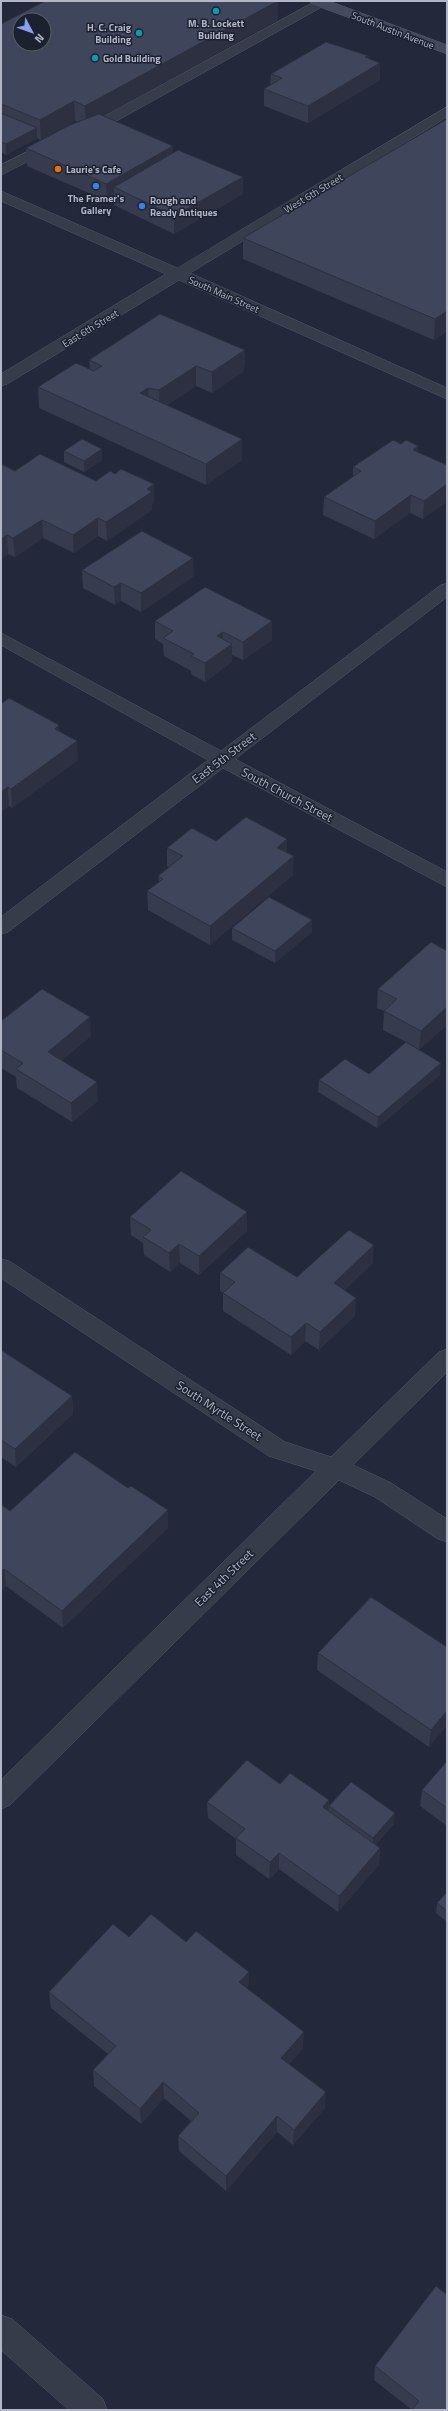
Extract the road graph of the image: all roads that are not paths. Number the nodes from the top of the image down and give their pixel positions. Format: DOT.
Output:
graph roads {
  1 [pos="319,2"];
  2 [pos="447,50"];
  3 [pos="447,111"];
  4 [pos="1,171"];
  5 [pos="1,195"];
  6 [pos="180,275"];
  7 [pos="1,381"];
  8 [pos="447,394"];
  9 [pos="447,588"];
  10 [pos="1,638"];
  11 [pos="222,760"];
  12 [pos="447,880"];
  13 [pos="1,927"];
  14 [pos="1,1268"];
  15 [pos="447,1358"];
  16 [pos="336,1468"];
  17 [pos="447,1532"];
  18 [pos="1,1797"];
  19 [pos="1,2330"];
  20 [pos="92,2410"];
  1 -- 2 [label="main road, South Austin Avenue"];
  1 -- 4 [label="street"];
  3 -- 6 [label="street, West 6th Street"];
  5 -- 6 [label="street, South Main Street"];
  6 -- 7 [label="street, East 6th Street"];
  6 -- 8 [label="street, South Main Street"];
  9 -- 11 [label="street, East 5th Street"];
  10 -- 11 [label="street, South Church Street"];
  11 -- 12 [label="street, South Church Street"];
  11 -- 13 [label="street, East 5th Street"];
  14 -- 16 [label="street, South Myrtle Street"];
  15 -- 16 [label="street, East 4th Street"];
  16 -- 17 [label="street, South Myrtle Street"];
  16 -- 18 [label="street, East 4th Street"];
  19 -- 20 [label="street"];
}
